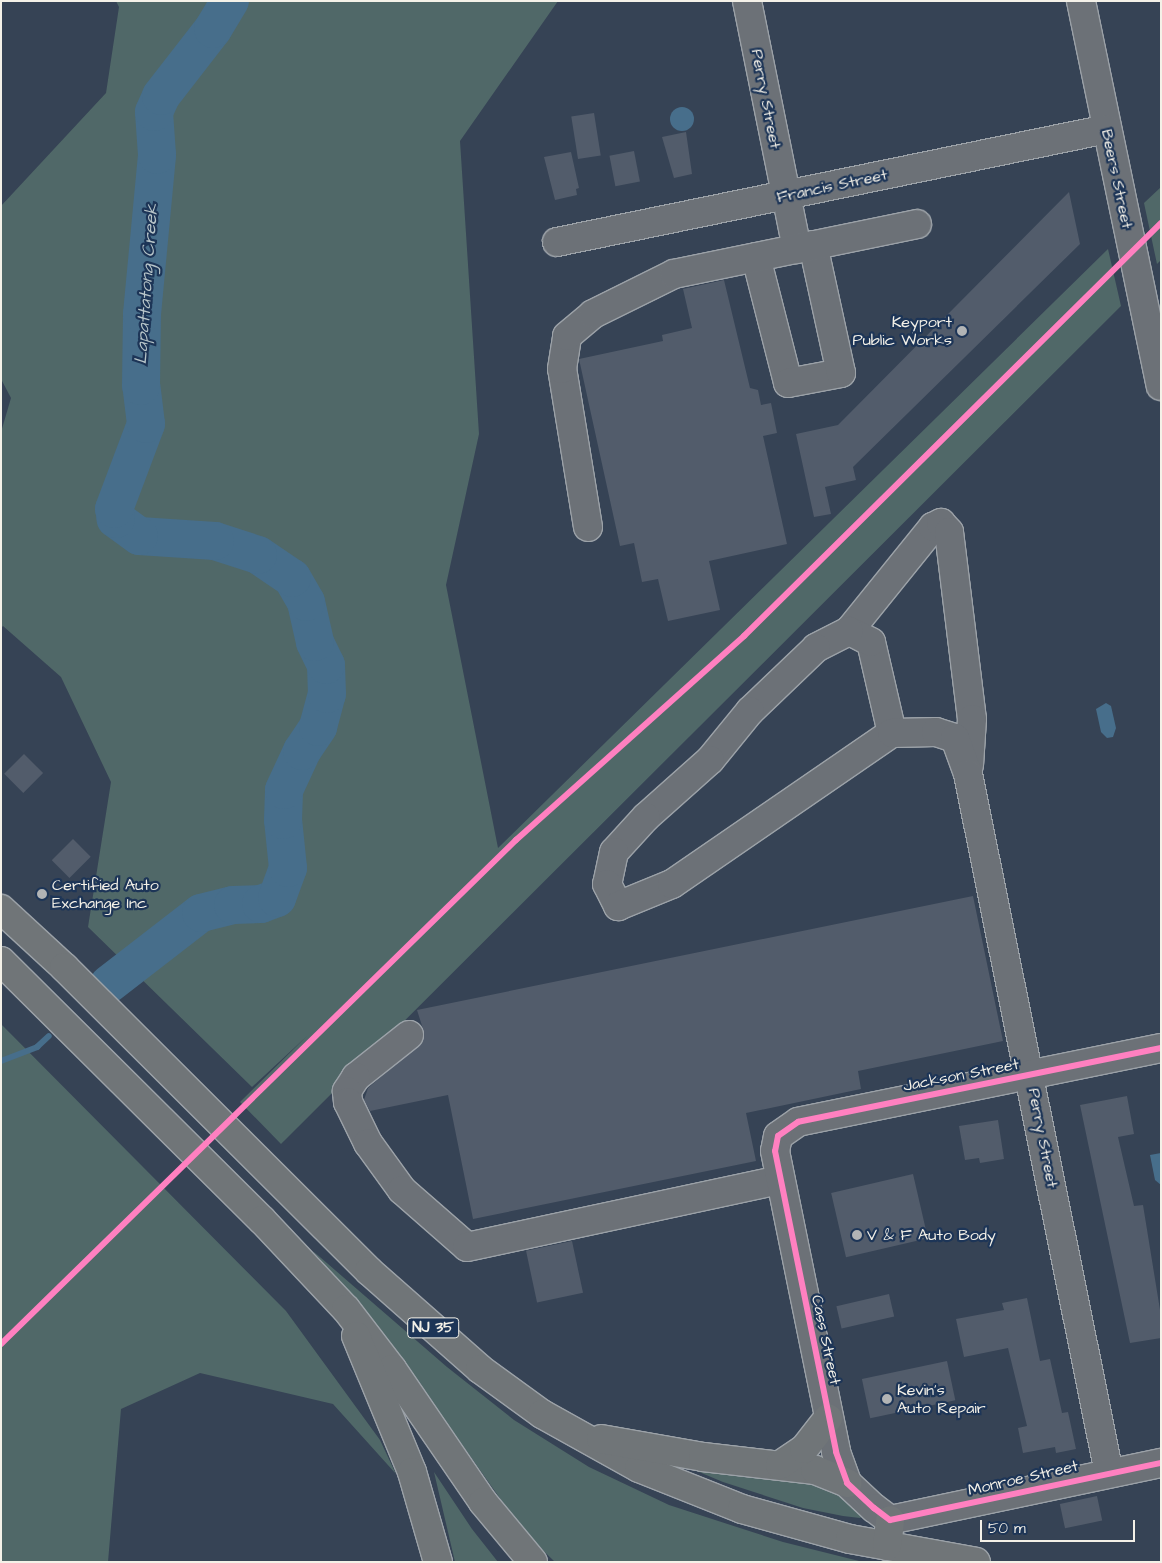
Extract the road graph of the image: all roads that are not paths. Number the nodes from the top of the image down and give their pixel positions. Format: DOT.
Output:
graph roads {
  1 [pos="747,1"];
  2 [pos="1081,1"];
  3 [pos="1106,129"];
  4 [pos="786,196"];
  5 [pos="917,224"];
  6 [pos="557,242"];
  7 [pos="805,247"];
  8 [pos="756,257"];
  9 [pos="1161,386"];
  10 [pos="588,527"];
  11 [pos="849,631"];
  12 [pos="892,733"];
  13 [pos="968,774"];
  14 [pos="1,910"];
  15 [pos="1,961"];
  16 [pos="410,1035"];
  17 [pos="1161,1048"];
  18 [pos="1031,1075"];
  19 [pos="776,1144"];
  20 [pos="779,1180"];
  21 [pos="346,1308"];
  22 [pos="828,1418"];
  23 [pos="574,1433"];
  24 [pos="1161,1463"];
  25 [pos="780,1465"];
  26 [pos="1109,1474"];
  27 [pos="847,1483"];
  28 [pos="889,1533"];
  29 [pos="438,1562"];
  30 [pos="533,1562"];
  31 [pos="976,1562"];
  1 -- 4 [label="street, Perry Street"];
  2 -- 3 [label="street, Beers Street"];
  3 -- 4 [label="street, Francis Street"];
  3 -- 9 [label="street, Beers Street"];
  4 -- 6 [label="street, Francis Street"];
  4 -- 7 [label="street, Perry Street"];
  5 -- 7 [label="street"];
  7 -- 8 [label="street"];
  7 -- 8 [label="street, Perry Street"];
  8 -- 10 [label="street"];
  11 -- 12 [label="street"];
  11 -- 12 [label="street"];
  11 -- 13 [label="street"];
  12 -- 13 [label="street"];
  13 -- 18 [label="street, Perry Street"];
  14 -- 23 [label="highway, NJ 35"];
  15 -- 21 [label="highway"];
  16 -- 20 [label="street"];
  17 -- 18 [label="street, Jackson Street"];
  18 -- 19 [label="street, Jackson Street"];
  18 -- 26 [label="street, Perry Street"];
  19 -- 20 [label="street, Cass Street"];
  20 -- 22 [label="street, Cass Street"];
  21 -- 29 [label="highway"];
  21 -- 30 [label="highway"];
  22 -- 25 [label="highway"];
  22 -- 27 [label="street, Cass Street"];
  23 -- 25 [label="highway"];
  23 -- 28 [label="highway, NJ 35"];
  24 -- 26 [label="street, Monroe Street"];
  25 -- 27 [label="highway"];
  26 -- 28 [label="street, Monroe Street"];
  27 -- 28 [label="street"];
  28 -- 31 [label="highway, NJ 35"];
}
